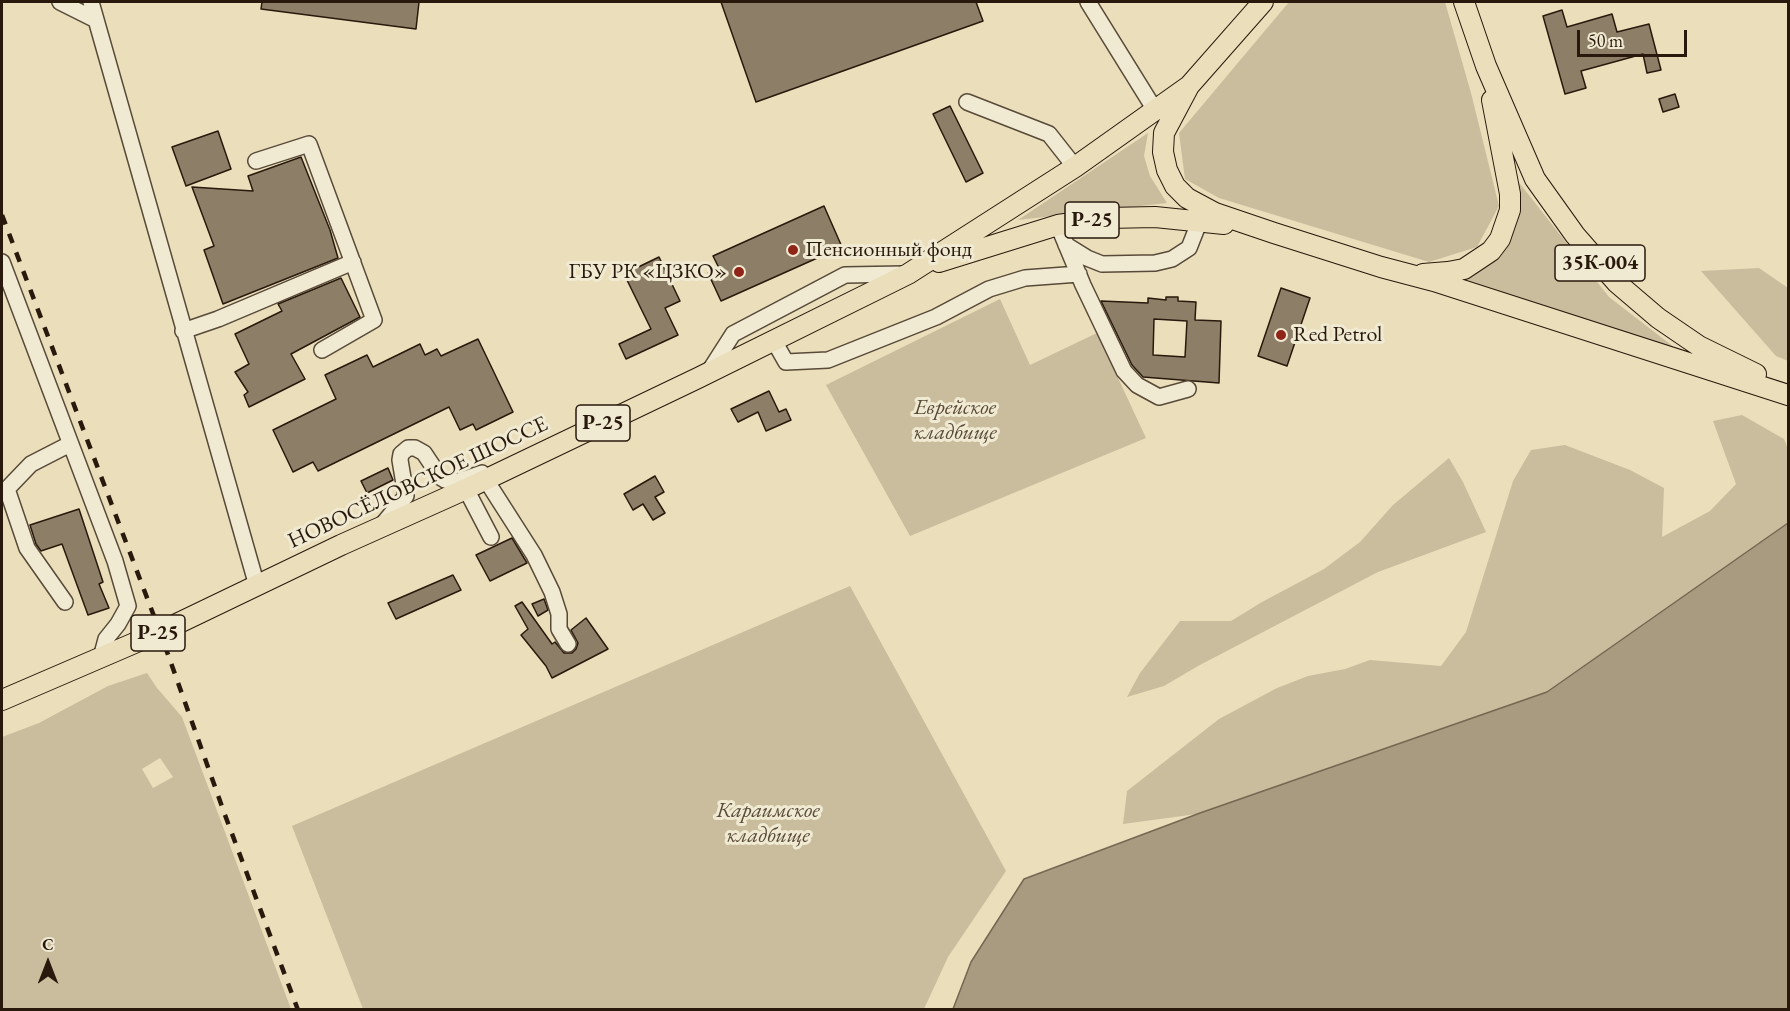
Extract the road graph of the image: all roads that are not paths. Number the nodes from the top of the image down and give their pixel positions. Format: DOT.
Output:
graph roads {
  1 [pos="60,2"];
  2 [pos="91,2"];
  3 [pos="1088,2"];
  4 [pos="1263,2"];
  5 [pos="1464,2"];
  6 [pos="1475,2"];
  7 [pos="96,20"];
  8 [pos="1485,66"];
  9 [pos="1189,86"];
  10 [pos="967,102"];
  11 [pos="1155,110"];
  12 [pos="256,161"];
  13 [pos="1075,167"];
  14 [pos="1200,220"];
  15 [pos="1058,225"];
  16 [pos="1274,233"];
  17 [pos="1066,245"];
  18 [pos="2,262"];
  19 [pos="353,262"];
  20 [pos="1381,267"];
  21 [pos="912,272"];
  22 [pos="1079,274"];
  23 [pos="183,331"];
  24 [pos="774,340"];
  25 [pos="322,350"];
  26 [pos="708,373"];
  27 [pos="1788,388"];
  28 [pos="1188,389"];
  29 [pos="1788,395"];
  30 [pos="70,444"];
  31 [pos="508,469"];
  32 [pos="486,480"];
  33 [pos="466,489"];
  34 [pos="382,526"];
  35 [pos="491,537"];
  36 [pos="257,585"];
  37 [pos="65,602"];
  38 [pos="568,644"];
  39 [pos="101,658"];
  40 [pos="2,700"];
  1 -- 7 [label="street"];
  2 -- 7 [label="street"];
  3 -- 11 [label="street"];
  4 -- 9 [label="main road, 35К-004"];
  5 -- 8 [label="main road, 35К-004"];
  6 -- 8 [label="main road"];
  7 -- 23 [label="street"];
  8 -- 20 [label="main road, 35К-004"];
  8 -- 27 [label="main road, 35К-004"];
  9 -- 11 [label="main road, НОВОСЁЛОВСКОЕ ШОССЕ / Р-25"];
  9 -- 16 [label="main road, 35К-004"];
  10 -- 13 [label="street"];
  11 -- 13 [label="main road, НОВОСЁЛОВСКОЕ ШОССЕ / Р-25"];
  12 -- 19 [label="street"];
  13 -- 21 [label="main road, НОВОСЁЛОВСКОЕ ШОССЕ / Р-25"];
  14 -- 15 [label="main road, НОВОСЁЛОВСКОЕ ШОССЕ / Р-25"];
  14 -- 16 [label="main road, НОВОСЁЛОВСКОЕ ШОССЕ / Р-25"];
  14 -- 17 [label="street"];
  15 -- 17 [label="street"];
  15 -- 21 [label="main road, НОВОСЁЛОВСКОЕ ШОССЕ / Р-25"];
  16 -- 20 [label="main road, 35К-004"];
  17 -- 22 [label="street"];
  18 -- 30 [label="street"];
  19 -- 23 [label="street"];
  19 -- 25 [label="street"];
  20 -- 29 [label="main road, 35К-004"];
  21 -- 24 [label="main road, НОВОСЁЛОВСКОЕ ШОССЕ / Р-25"];
  21 -- 26 [label="street"];
  22 -- 24 [label="street"];
  22 -- 28 [label="street"];
  23 -- 36 [label="street"];
  24 -- 26 [label="main road, НОВОСЁЛОВСКОЕ ШОССЕ / Р-25"];
  26 -- 31 [label="main road, НОВОСЁЛОВСКОЕ ШОССЕ / Р-25"];
  30 -- 37 [label="street"];
  30 -- 39 [label="street"];
  31 -- 32 [label="main road, НОВОСЁЛОВСКОЕ ШОССЕ / Р-25"];
  31 -- 34 [label="street"];
  32 -- 33 [label="main road, НОВОСЁЛОВСКОЕ ШОССЕ / Р-25"];
  32 -- 38 [label="street"];
  33 -- 34 [label="main road, НОВОСЁЛОВСКОЕ ШОССЕ / Р-25"];
  33 -- 35 [label="street"];
  34 -- 36 [label="main road, НОВОСЁЛОВСКОЕ ШОССЕ / Р-25"];
  36 -- 39 [label="main road, НОВОСЁЛОВСКОЕ ШОССЕ / Р-25"];
  39 -- 40 [label="main road, НОВОСЁЛОВСКОЕ ШОССЕ / Р-25"];
}
